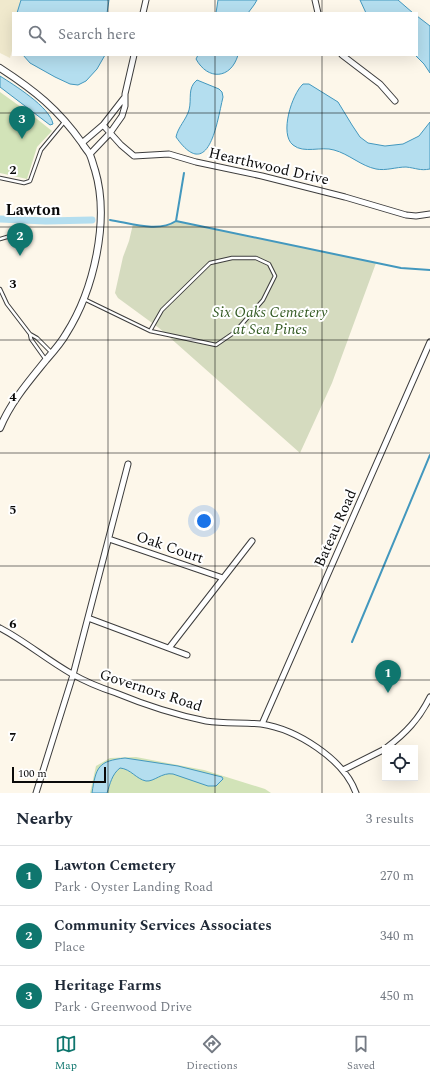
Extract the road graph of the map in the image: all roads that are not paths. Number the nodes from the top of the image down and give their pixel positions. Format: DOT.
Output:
graph roads {
  1 [pos="146,0"];
  2 [pos="315,0"];
  3 [pos="143,12"];
  4 [pos="318,12"];
  5 [pos="134,56"];
  6 [pos="343,56"];
  7 [pos="0,68"];
  8 [pos="124,98"];
  9 [pos="395,101"];
  10 [pos="65,121"];
  11 [pos="103,125"];
  12 [pos="110,133"];
  13 [pos="82,143"];
  14 [pos="90,154"];
  15 [pos="0,178"];
  16 [pos="430,214"];
  17 [pos="17,234"];
  18 [pos="0,239"];
  19 [pos="0,289"];
  20 [pos="83,299"];
  21 [pos="150,331"];
  22 [pos="30,334"];
  23 [pos="430,342"];
  24 [pos="52,352"];
  25 [pos="46,360"];
  26 [pos="0,428"];
  27 [pos="128,464"];
  28 [pos="109,539"];
  29 [pos="252,541"];
  30 [pos="223,578"];
  31 [pos="88,618"];
  32 [pos="0,628"];
  33 [pos="169,648"];
  34 [pos="187,655"];
  35 [pos="73,675"];
  36 [pos="430,697"];
  37 [pos="262,724"];
  38 [pos="390,745"];
  39 [pos="382,750"];
  40 [pos="343,770"];
  41 [pos="36,793"];
  42 [pos="356,793"];
  1 -- 3 [label="street"];
  2 -- 4 [label="street"];
  5 -- 8 [label="street"];
  6 -- 9 [label="street"];
  7 -- 10 [label="street"];
  8 -- 11 [label="street"];
  8 -- 12 [label="street"];
  10 -- 13 [label="street"];
  10 -- 15 [label="lane"];
  11 -- 12 [label="street, Hearthwood Drive"];
  11 -- 13 [label="street"];
  12 -- 14 [label="street"];
  12 -- 16 [label="street, Hearthwood Drive"];
  13 -- 14 [label="street"];
  14 -- 20 [label="street"];
  17 -- 18 [label="lane"];
  19 -- 22 [label="lane"];
  20 -- 21 [label="lane"];
  20 -- 24 [label="street"];
  21 -- 21 [label="lane"];
  22 -- 24 [label="lane"];
  22 -- 25 [label="lane"];
  23 -- 37 [label="street, Bateau Road"];
  24 -- 25 [label="street"];
  25 -- 26 [label="street"];
  27 -- 28 [label="street"];
  28 -- 30 [label="street, Oak Court"];
  28 -- 31 [label="street"];
  29 -- 30 [label="street"];
  30 -- 33 [label="street"];
  31 -- 33 [label="street"];
  31 -- 35 [label="street"];
  32 -- 35 [label="street, Governors Road"];
  33 -- 34 [label="street"];
  35 -- 37 [label="street, Governors Road"];
  35 -- 41 [label="street"];
  36 -- 38 [label="street"];
  37 -- 40 [label="street, Governors Road"];
  39 -- 40 [label="street"];
  40 -- 42 [label="street, Governors Road"];
}
